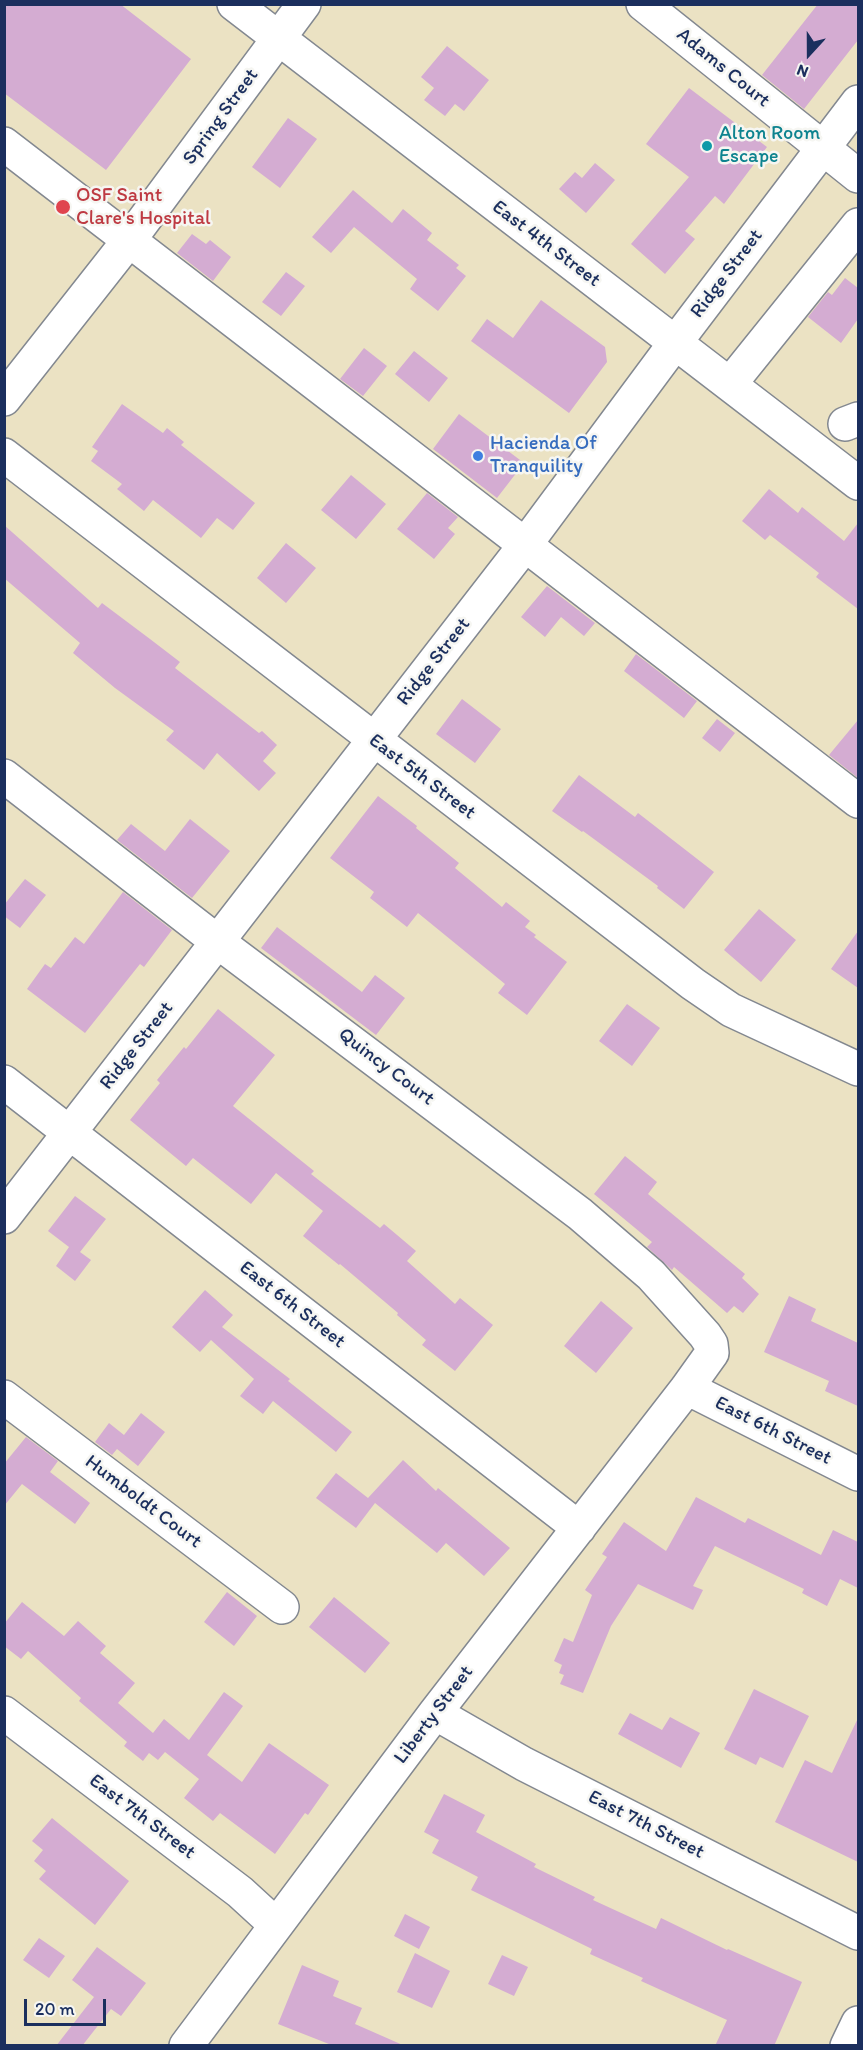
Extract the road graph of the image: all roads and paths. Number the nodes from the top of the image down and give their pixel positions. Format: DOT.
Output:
graph roads {
  1 [pos="234,4"];
  2 [pos="304,4"];
  3 [pos="643,4"];
  4 [pos="278,38"];
  5 [pos="858,102"];
  6 [pos="4,144"];
  7 [pos="823,149"];
  8 [pos="858,176"];
  9 [pos="858,225"];
  10 [pos="130,239"];
  11 [pos="675,343"];
  12 [pos="730,384"];
  13 [pos="4,399"];
  14 [pos="4,455"];
  15 [pos="858,483"];
  16 [pos="525,545"];
  17 [pos="374,739"];
  18 [pos="4,776"];
  19 [pos="858,801"];
  20 [pos="218,942"];
  21 [pos="858,1069"];
  22 [pos="4,1082"];
  23 [pos="70,1133"];
  24 [pos="4,1217"];
  25 [pos="687,1388"];
  26 [pos="4,1397"];
  27 [pos="858,1474"];
  28 [pos="579,1528"];
  29 [pos="282,1607"];
  30 [pos="4,1713"];
  31 [pos="435,1713"];
  32 [pos="276,1925"];
  33 [pos="858,1933"];
  34 [pos="858,2023"];
  35 [pos="191,2044"];
  36 [pos="847,2046"];
  1 -- 4 [label="street, East 4th Street"];
  2 -- 4 [label="street, Spring Street"];
  3 -- 7 [label="street, Adams Court"];
  4 -- 10 [label="street, Spring Street"];
  4 -- 11 [label="street, East 4th Street"];
  5 -- 7 [label="street, Ridge Street"];
  6 -- 10 [label="street"];
  7 -- 8 [label="street, Adams Court"];
  7 -- 11 [label="street, Ridge Street"];
  9 -- 12 [label="street"];
  10 -- 13 [label="street, Spring Street"];
  10 -- 16 [label="street"];
  11 -- 12 [label="street, East 4th Street"];
  11 -- 16 [label="street, Ridge Street"];
  12 -- 15 [label="street, East 4th Street"];
  14 -- 17 [label="street, East 5th Street"];
  16 -- 17 [label="street, Ridge Street"];
  16 -- 19 [label="street"];
  17 -- 20 [label="street, Ridge Street"];
  17 -- 21 [label="street, East 5th Street"];
  18 -- 20 [label="street, Quincy Court"];
  20 -- 23 [label="street, Ridge Street"];
  20 -- 25 [label="street, Quincy Court"];
  22 -- 23 [label="street, East 6th Street"];
  23 -- 24 [label="street, Ridge Street"];
  23 -- 28 [label="street, East 6th Street"];
  25 -- 27 [label="street, East 6th Street"];
  25 -- 28 [label="street, Liberty Street"];
  26 -- 29 [label="street, Humboldt Court"];
  28 -- 31 [label="street, Liberty Street"];
  30 -- 32 [label="street, East 7th Street"];
  31 -- 32 [label="street, Liberty Street"];
  31 -- 33 [label="street, East 7th Street"];
  32 -- 35 [label="street, Liberty Street"];
  34 -- 36 [label="street"];
}
